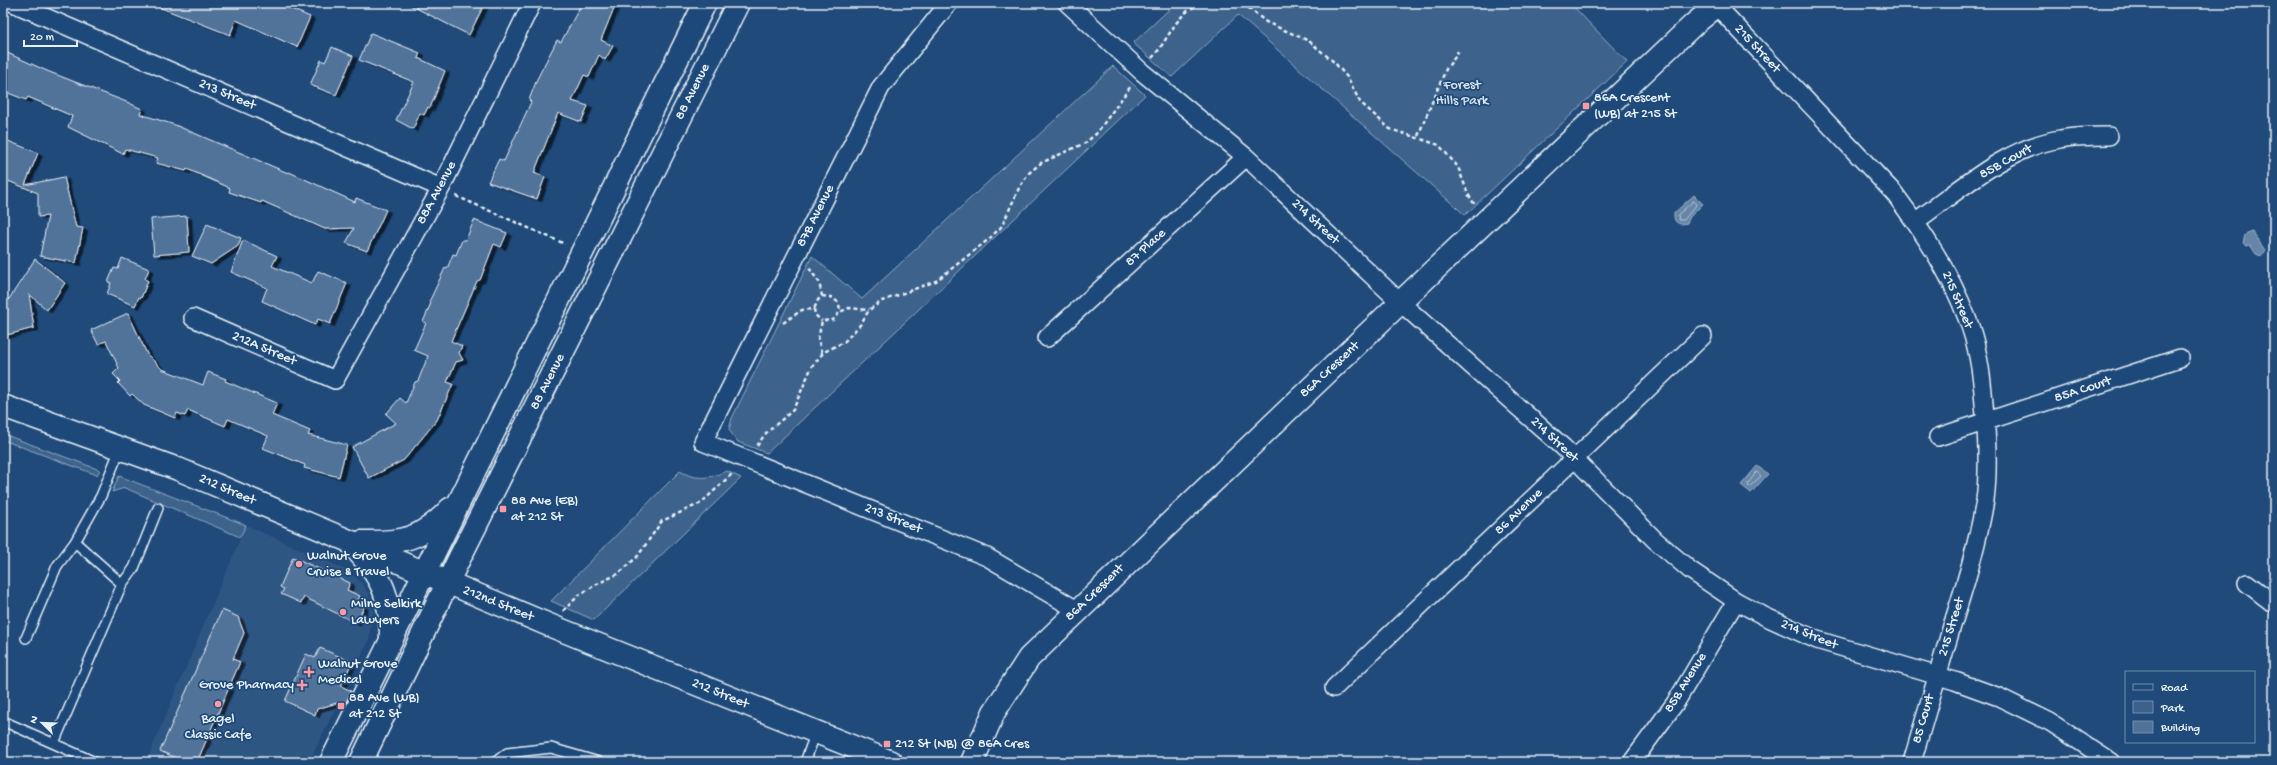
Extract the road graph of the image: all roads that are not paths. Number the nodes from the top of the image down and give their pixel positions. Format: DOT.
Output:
graph roads {
  1 [pos="13,3"];
  2 [pos="532,3"];
  3 [pos="705,3"];
  4 [pos="738,3"];
  5 [pos="949,3"];
  6 [pos="1068,3"];
  7 [pos="1717,4"];
  8 [pos="2109,136"];
  9 [pos="1246,157"];
  10 [pos="441,188"];
  11 [pos="1916,222"];
  12 [pos="1401,302"];
  13 [pos="193,318"];
  14 [pos="1703,336"];
  15 [pos="1047,338"];
  16 [pos="2180,358"];
  17 [pos="335,380"];
  18 [pos="3,406"];
  19 [pos="1986,422"];
  20 [pos="1938,437"];
  21 [pos="703,442"];
  22 [pos="120,449"];
  23 [pos="1575,459"];
  24 [pos="460,499"];
  25 [pos="158,508"];
  26 [pos="348,541"];
  27 [pos="75,542"];
  28 [pos="423,573"];
  29 [pos="447,583"];
  30 [pos="2247,583"];
  31 [pos="122,584"];
  32 [pos="1736,601"];
  33 [pos="2274,604"];
  34 [pos="1077,610"];
  35 [pos="549,625"];
  36 [pos="26,638"];
  37 [pos="391,639"];
  38 [pos="1937,676"];
  39 [pos="1334,688"];
  40 [pos="3,721"];
  41 [pos="816,732"];
  42 [pos="54,743"];
  43 [pos="95,762"];
  44 [pos="330,762"];
  45 [pos="361,762"];
  46 [pos="495,762"];
  47 [pos="599,762"];
  48 [pos="805,762"];
  49 [pos="891,762"];
  50 [pos="972,762"];
  51 [pos="1632,762"];
  52 [pos="1912,762"];
  53 [pos="2111,762"];
  1 -- 10 [label="street, 213 Street"];
  2 -- 10 [label="street, 88A Avenue"];
  3 -- 24 [label="street, 88 Avenue"];
  4 -- 29 [label="street, 88 Avenue"];
  5 -- 21 [label="street, 87B Avenue"];
  6 -- 9 [label="street, 214 Street"];
  7 -- 11 [label="street, 215 Street"];
  7 -- 12 [label="street, 86A Crescent"];
  8 -- 11 [label="street, 85B Court"];
  9 -- 12 [label="street, 214 Street"];
  9 -- 15 [label="street, 87 Place"];
  10 -- 17 [label="street, 88A Avenue"];
  11 -- 19 [label="street, 215 Street"];
  12 -- 23 [label="street, 214 Street"];
  12 -- 34 [label="street, 86A Crescent"];
  13 -- 17 [label="street, 212A Street"];
  14 -- 23 [label="street, 86 Avenue"];
  16 -- 19 [label="street, 85A Court"];
  18 -- 22 [label="street, 212 Street"];
  19 -- 20 [label="street, 85A Court"];
  19 -- 38 [label="street, 215 Street"];
  21 -- 34 [label="street, 213 Street"];
  22 -- 26 [label="street, 212 Street"];
  22 -- 27 [label="lane"];
  23 -- 32 [label="street, 214 Street"];
  23 -- 39 [label="street, 86 Avenue"];
  24 -- 26 [label="street"];
  24 -- 28 [label="street, 88 Avenue"];
  25 -- 31 [label="lane"];
  26 -- 28 [label="street, 212 Street"];
  26 -- 37 [label="street"];
  27 -- 31 [label="lane"];
  27 -- 36 [label="lane"];
  28 -- 29 [label="street, 212 Street"];
  28 -- 37 [label="street, 88 Avenue"];
  29 -- 35 [label="street, 212nd Street"];
  29 -- 45 [label="street, 88 Avenue"];
  30 -- 33 [label="street"];
  31 -- 42 [label="lane"];
  32 -- 38 [label="street, 214 Street"];
  32 -- 51 [label="street, 85B Avenue"];
  34 -- 50 [label="street, 86A Crescent"];
  35 -- 41 [label="street, 212 Street"];
  37 -- 44 [label="street, 88 Avenue"];
  38 -- 52 [label="street, 85 Court"];
  38 -- 53 [label="street, 214 Street"];
  40 -- 42 [label="lane"];
  41 -- 48 [label="lane"];
  41 -- 49 [label="street, 212 Street"];
  42 -- 43 [label="lane"];
  46 -- 47 [label="lane"];
}
